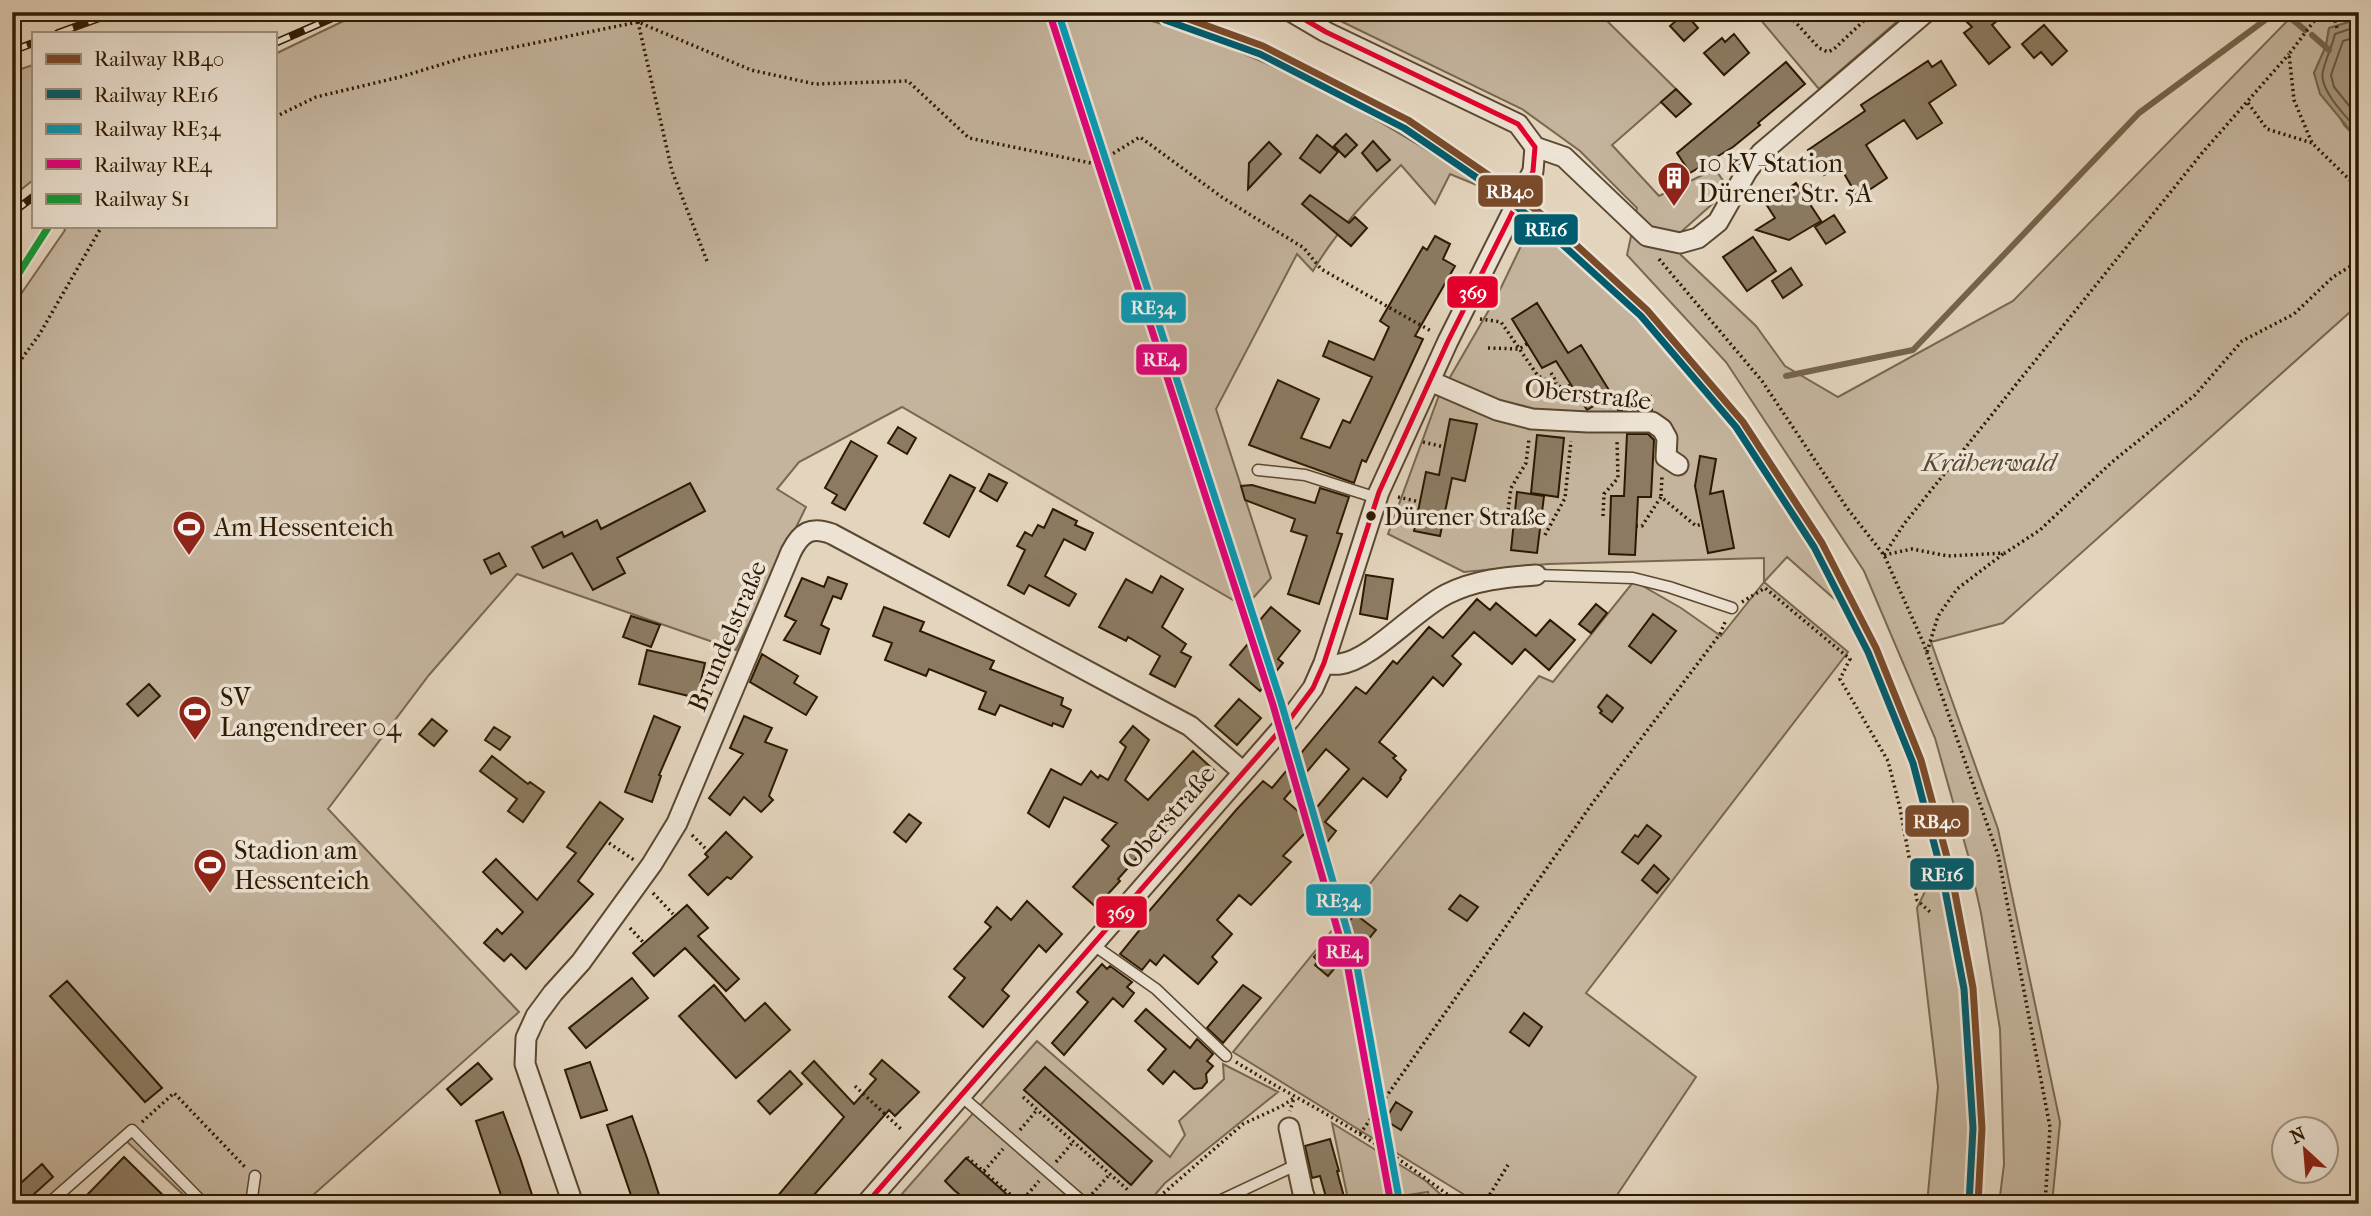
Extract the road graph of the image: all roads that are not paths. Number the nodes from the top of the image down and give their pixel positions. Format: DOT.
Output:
graph roads {
  1 [pos="1292,12"];
  2 [pos="1926,12"];
  3 [pos="1535,147"];
  4 [pos="1430,381"];
  5 [pos="1678,465"];
  6 [pos="1258,470"];
  7 [pos="1377,498"];
  8 [pos="1536,575"];
  9 [pos="1732,608"];
  10 [pos="1324,663"];
  11 [pos="1243,772"];
  12 [pos="1092,944"];
  13 [pos="1226,1056"];
  14 [pos="961,1095"];
  15 [pos="1289,1128"];
  16 [pos="1296,1164"];
  17 [pos="256,1176"];
  18 [pos="1084,1203"];
  19 [pos="48,1204"];
  20 [pos="204,1204"];
  21 [pos="251,1204"];
  22 [pos="573,1204"];
  23 [pos="866,1204"];
  24 [pos="1213,1204"];
  25 [pos="1307,1204"];
  1 -- 3 [label="street"];
  2 -- 3 [label="street"];
  3 -- 4 [label="street, Oberstraße"];
  4 -- 5 [label="street, Oberstraße"];
  4 -- 7 [label="street, Oberstraße"];
  6 -- 7 [label="lane"];
  7 -- 10 [label="street, Oberstraße"];
  8 -- 9 [label="lane"];
  8 -- 10 [label="street"];
  10 -- 11 [label="street, Oberstraße"];
  11 -- 12 [label="street, Oberstraße"];
  11 -- 22 [label="street, Brundelstraße"];
  12 -- 13 [label="lane"];
  12 -- 14 [label="street, Oberstraße"];
  14 -- 18 [label="lane"];
  14 -- 23 [label="street, Oberstraße"];
  15 -- 16 [label="street"];
  16 -- 24 [label="lane"];
  16 -- 25 [label="street"];
  17 -- 21 [label="lane"];
  19 -- 20 [label="lane"];
}
